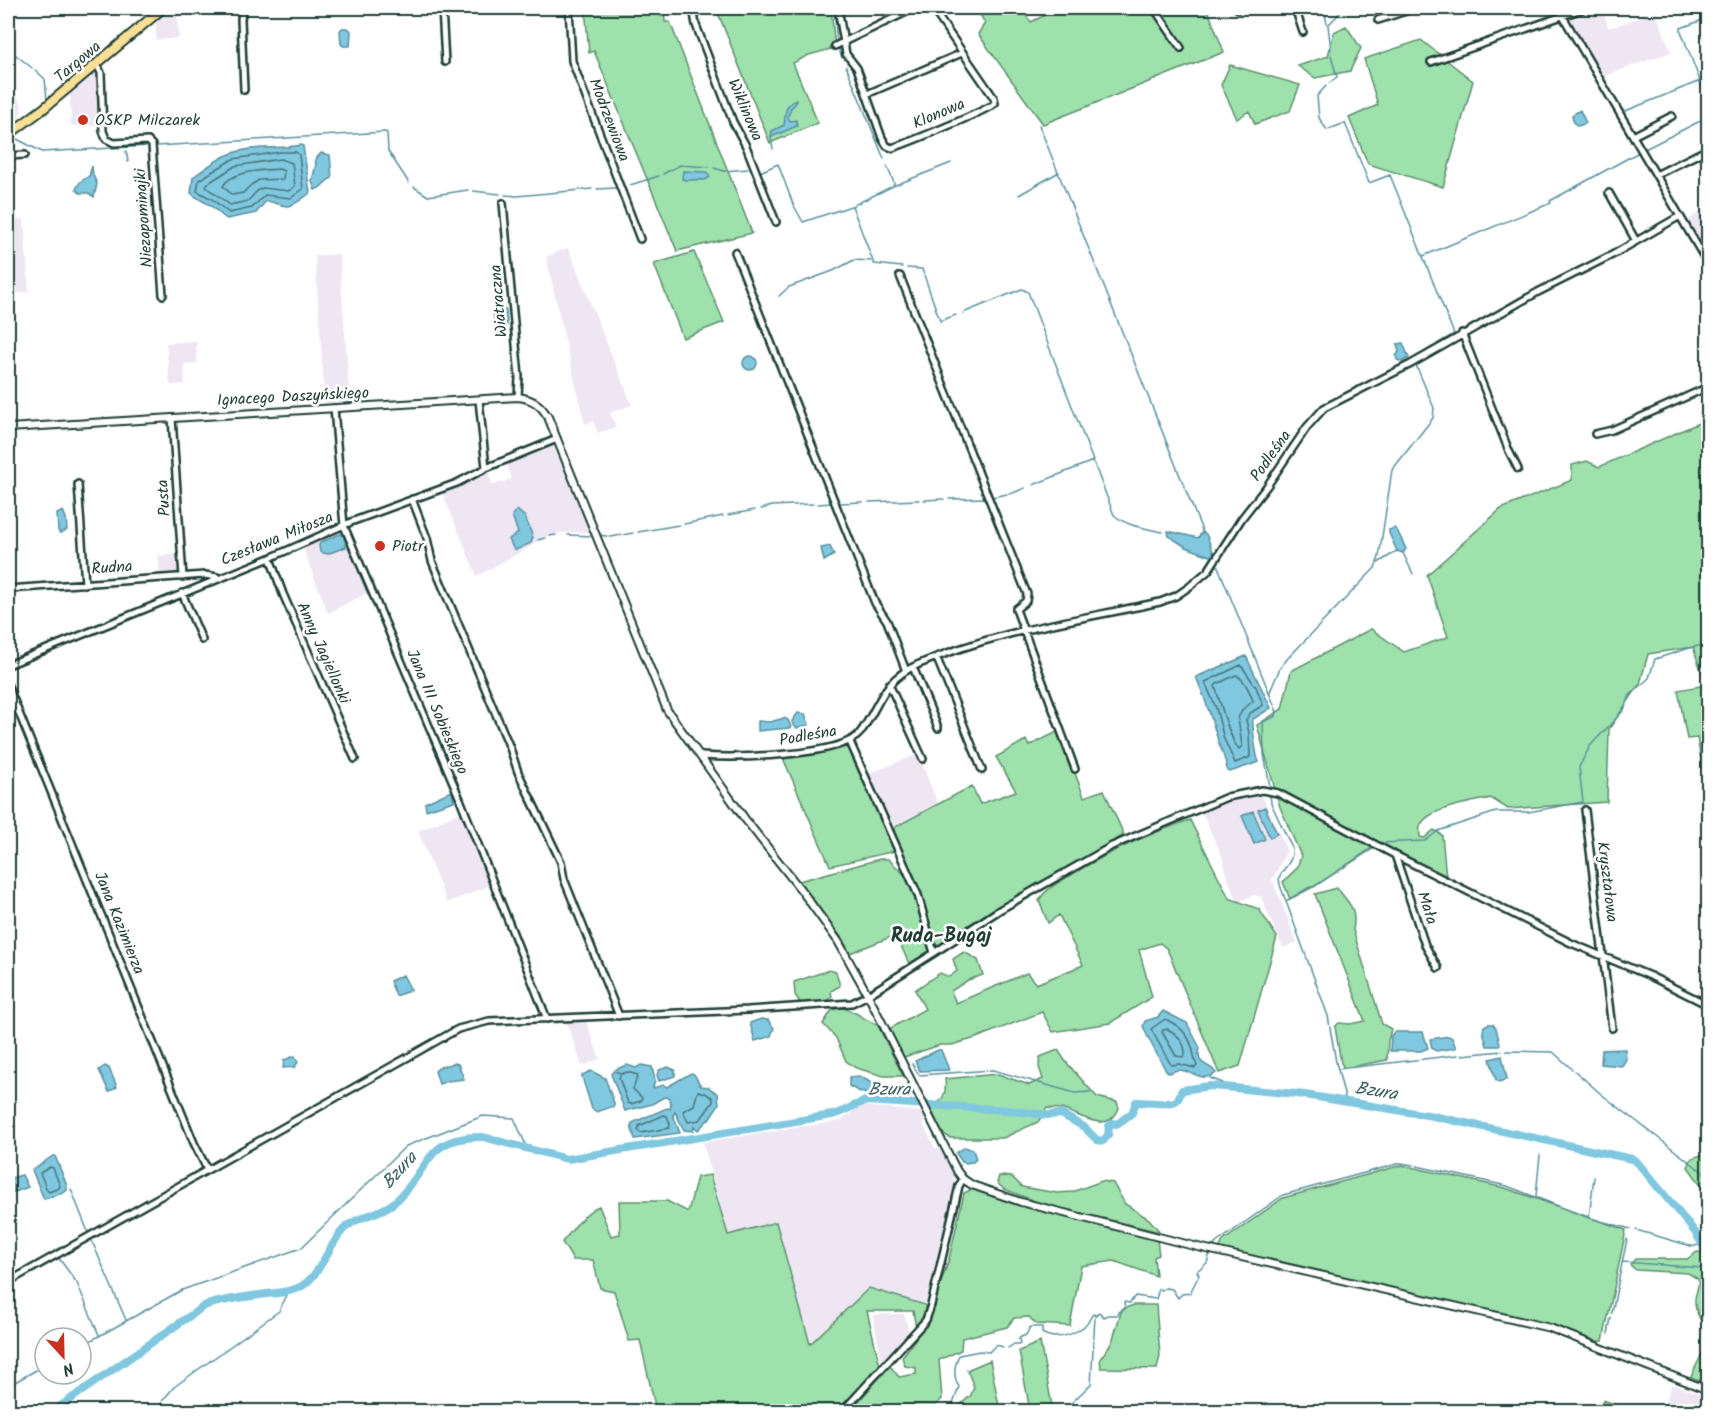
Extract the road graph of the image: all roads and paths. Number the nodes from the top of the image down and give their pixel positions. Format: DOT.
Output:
graph roads {
  1 [pos="163,8"];
  2 [pos="243,8"];
  3 [pos="442,8"];
  4 [pos="569,8"];
  5 [pos="693,8"];
  6 [pos="838,8"];
  7 [pos="915,8"];
  8 [pos="932,8"];
  9 [pos="1154,8"];
  10 [pos="1295,8"];
  11 [pos="1414,8"];
  12 [pos="1558,8"];
  13 [pos="1584,8"];
  14 [pos="1563,16"];
  15 [pos="1378,20"];
  16 [pos="1303,32"];
  17 [pos="843,41"];
  18 [pos="835,46"];
  19 [pos="1181,48"];
  20 [pos="962,53"];
  21 [pos="445,62"];
  22 [pos="1431,62"];
  23 [pos="97,64"];
  24 [pos="244,90"];
  25 [pos="867,94"];
  26 [pos="1672,116"];
  27 [pos="8,135"];
  28 [pos="1633,136"];
  29 [pos="1708,149"];
  30 [pos="25,155"];
  31 [pos="8,156"];
  32 [pos="1656,175"];
  33 [pos="1609,193"];
  34 [pos="503,202"];
  35 [pos="1680,216"];
  36 [pos="776,222"];
  37 [pos="640,239"];
  38 [pos="1636,242"];
  39 [pos="735,252"];
  40 [pos="1708,264"];
  41 [pos="900,276"];
  42 [pos="163,295"];
  43 [pos="1462,333"];
  44 [pos="1708,387"];
  45 [pos="518,397"];
  46 [pos="479,400"];
  47 [pos="334,408"];
  48 [pos="172,418"];
  49 [pos="8,428"];
  50 [pos="1595,434"];
  51 [pos="557,439"];
  52 [pos="486,468"];
  53 [pos="1518,469"];
  54 [pos="78,484"];
  55 [pos="412,499"];
  56 [pos="344,526"];
  57 [pos="270,558"];
  58 [pos="183,577"];
  59 [pos="218,578"];
  60 [pos="85,584"];
  61 [pos="8,589"];
  62 [pos="182,593"];
  63 [pos="1022,630"];
  64 [pos="202,640"];
  65 [pos="935,658"];
  66 [pos="8,665"];
  67 [pos="913,668"];
  68 [pos="906,671"];
  69 [pos="889,684"];
  70 [pos="8,686"];
  71 [pos="938,728"];
  72 [pos="850,741"];
  73 [pos="701,756"];
  74 [pos="355,759"];
  75 [pos="922,759"];
  76 [pos="1075,769"];
  77 [pos="982,770"];
  78 [pos="1585,810"];
  79 [pos="1395,855"];
  80 [pos="934,953"];
  81 [pos="1603,957"];
  82 [pos="1438,968"];
  83 [pos="868,995"];
  84 [pos="1708,1005"];
  85 [pos="619,1016"];
  86 [pos="547,1019"];
  87 [pos="1612,1028"];
  88 [pos="207,1169"];
  89 [pos="963,1179"];
  90 [pos="8,1282"];
  91 [pos="1708,1390"];
  92 [pos="842,1412"];
  1 -- 23 [label="main road, Targowa"];
  2 -- 24 [label="street"];
  3 -- 21 [label="street"];
  4 -- 37 [label="street, Modrzewiowa"];
  5 -- 36 [label="street, Wiklinowa"];
  6 -- 17 [label="street, Klonowa"];
  7 -- 17 [label="street"];
  8 -- 20 [label="street, Klonowa"];
  9 -- 19 [label="street"];
  10 -- 16 [label="street"];
  11 -- 15 [label="street"];
  12 -- 14 [label="street"];
  13 -- 14 [label="street"];
  14 -- 22 [label="street"];
  14 -- 28 [label="street"];
  17 -- 18 [label="street"];
  17 -- 25 [label="street, Klonowa"];
  20 -- 25 [label="street"];
  20 -- 25 [label="street, Klonowa"];
  23 -- 27 [label="main road, Targowa"];
  23 -- 42 [label="street, Niezapominajki"];
  26 -- 28 [label="street"];
  28 -- 32 [label="street"];
  29 -- 32 [label="street"];
  30 -- 31 [label="street"];
  32 -- 35 [label="street"];
  33 -- 38 [label="street"];
  34 -- 45 [label="street, Wiatraczna"];
  35 -- 38 [label="street, Podleśna"];
  35 -- 40 [label="street"];
  38 -- 43 [label="street, Podleśna"];
  39 -- 68 [label="street"];
  41 -- 63 [label="street"];
  43 -- 53 [label="street"];
  43 -- 63 [label="street, Podleśna"];
  44 -- 50 [label="street"];
  45 -- 46 [label="street, Ignacego Daszyńskiego"];
  45 -- 51 [label="street"];
  46 -- 47 [label="street, Ignacego Daszyńskiego"];
  46 -- 52 [label="street"];
  47 -- 48 [label="street, Ignacego Daszyńskiego"];
  47 -- 56 [label="street, Jana III Sobieskiego"];
  48 -- 49 [label="street, Ignacego Daszyńskiego"];
  48 -- 58 [label="street, Pusta"];
  51 -- 52 [label="street, Czesława Miłosza"];
  51 -- 73 [label="street"];
  52 -- 55 [label="street, Czesława Miłosza"];
  54 -- 60 [label="street"];
  55 -- 56 [label="street, Czesława Miłosza"];
  55 -- 85 [label="street"];
  56 -- 57 [label="street, Czesława Miłosza"];
  56 -- 86 [label="street, Jana III Sobieskiego"];
  57 -- 59 [label="street, Czesława Miłosza"];
  57 -- 74 [label="street, Anny Jagiellonki"];
  58 -- 59 [label="street, Rudna"];
  58 -- 60 [label="street, Rudna"];
  59 -- 62 [label="street, Czesława Miłosza"];
  60 -- 61 [label="street, Rudna"];
  62 -- 64 [label="street"];
  62 -- 66 [label="street, Czesława Miłosza"];
  63 -- 65 [label="street, Podleśna"];
  63 -- 76 [label="street"];
  65 -- 67 [label="street, Podleśna"];
  65 -- 77 [label="street"];
  67 -- 68 [label="street, Podleśna"];
  67 -- 71 [label="street"];
  68 -- 69 [label="street, Podleśna"];
  69 -- 72 [label="street, Podleśna"];
  69 -- 75 [label="street"];
  70 -- 88 [label="street, Jana Kazimierza"];
  72 -- 73 [label="street, Podleśna"];
  72 -- 80 [label="street"];
  73 -- 83 [label="street"];
  78 -- 81 [label="street, Kryształowa"];
  79 -- 80 [label="street"];
  79 -- 81 [label="street"];
  79 -- 82 [label="street, Mała"];
  80 -- 83 [label="street"];
  81 -- 84 [label="street"];
  81 -- 87 [label="street, Kryształowa"];
  83 -- 85 [label="street"];
  83 -- 89 [label="street"];
  85 -- 86 [label="street"];
  86 -- 88 [label="street"];
  88 -- 90 [label="street"];
  89 -- 91 [label="street"];
  89 -- 92 [label="street"];
}
